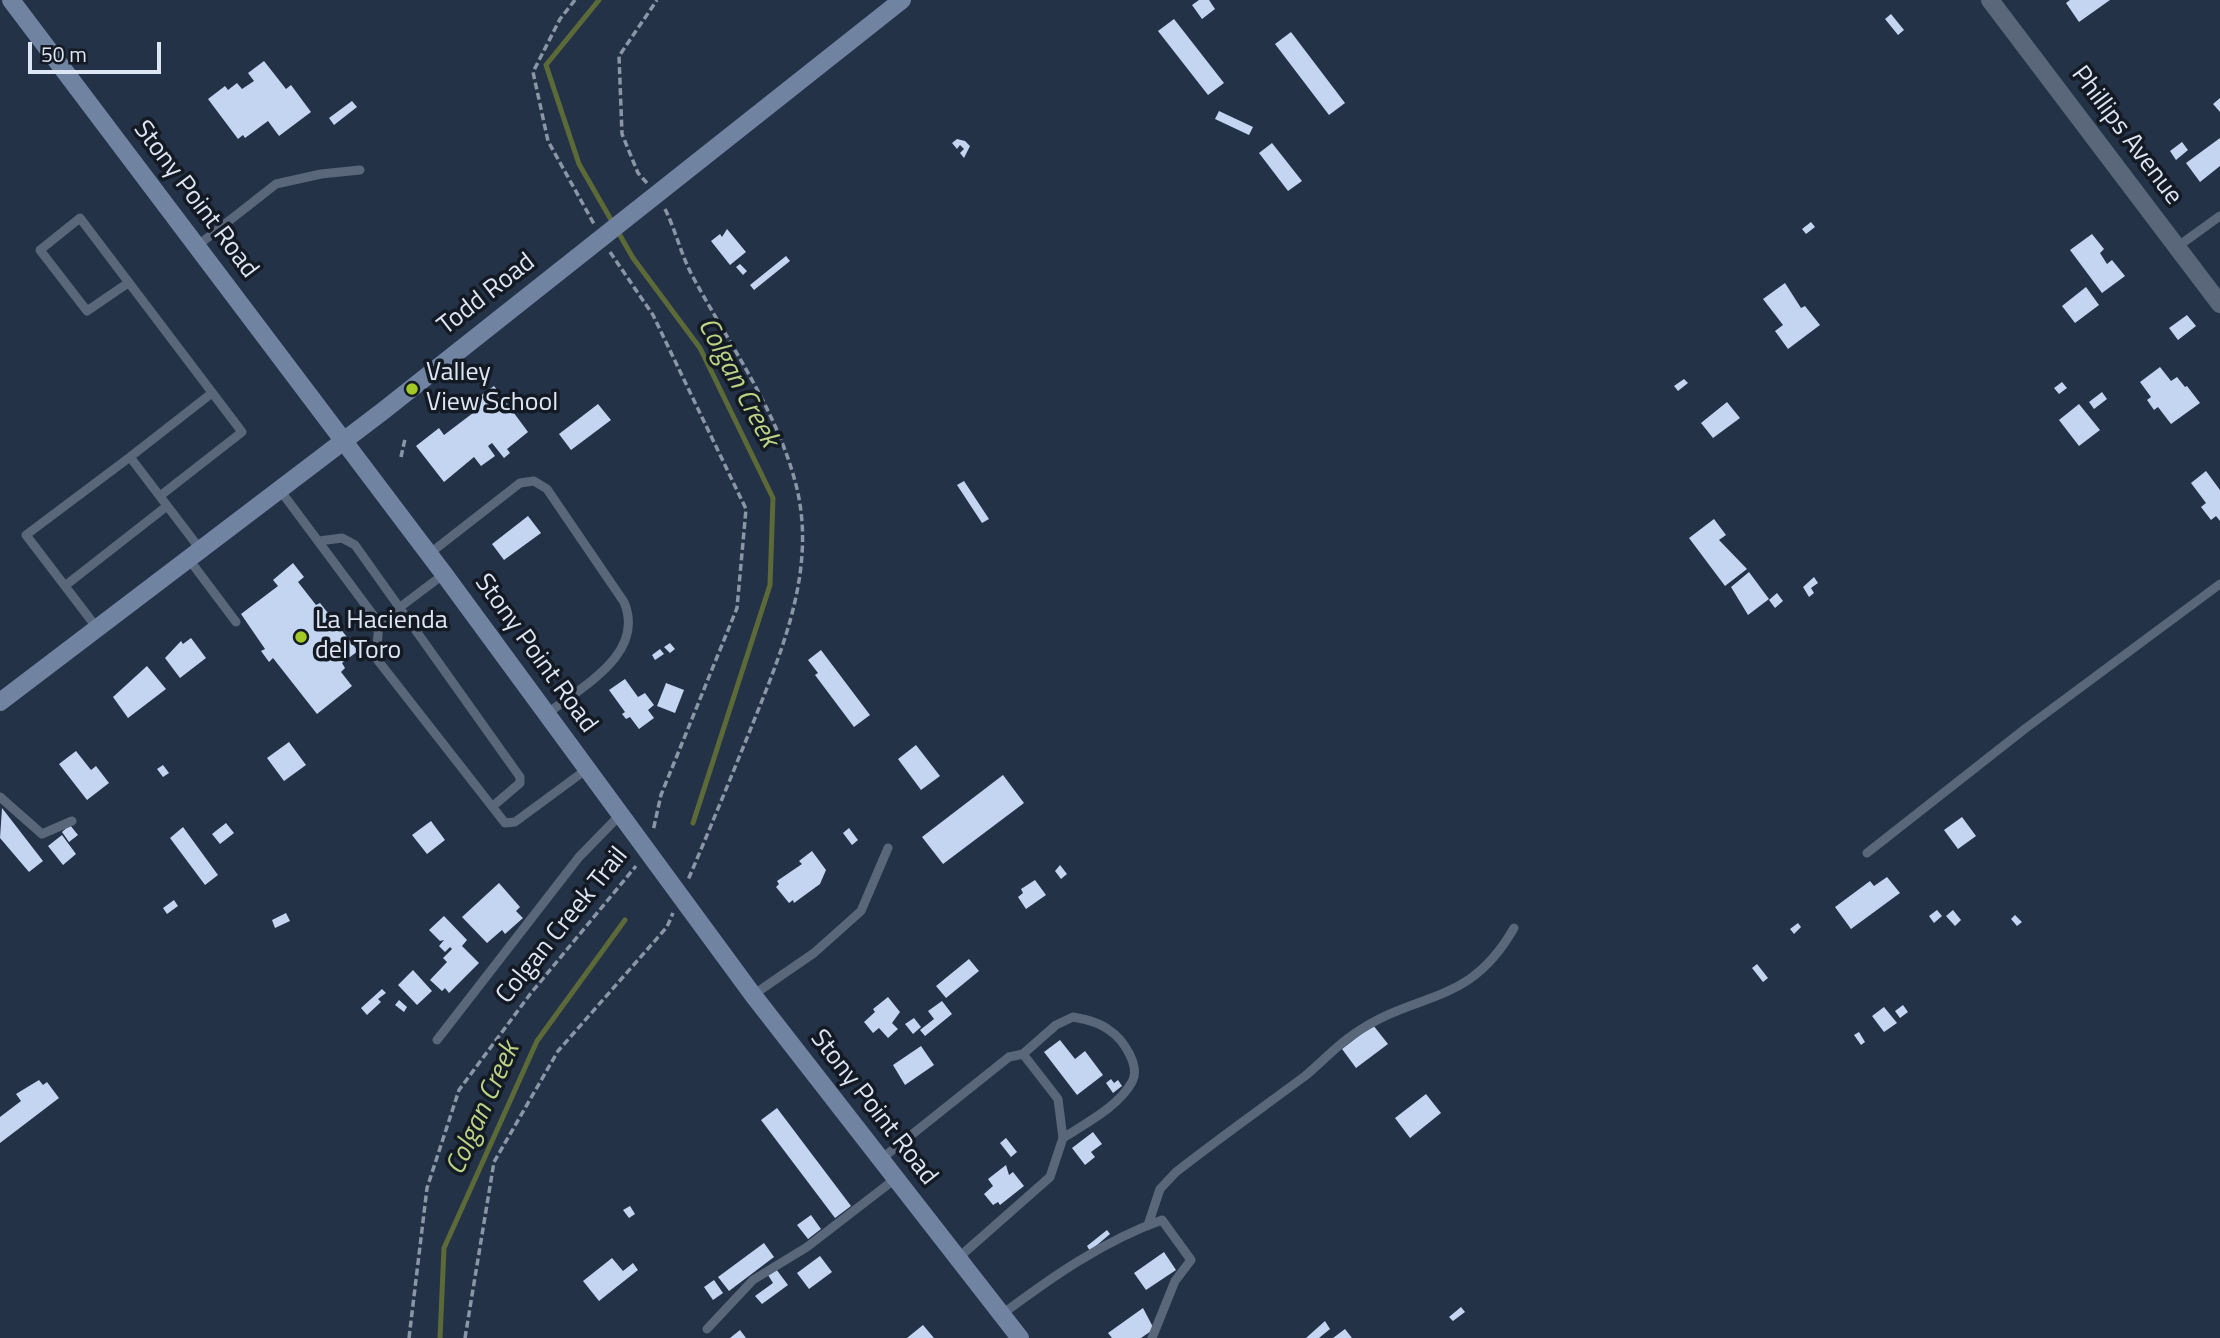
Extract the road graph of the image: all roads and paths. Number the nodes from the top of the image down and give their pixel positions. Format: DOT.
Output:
graph roads {
  1 [pos="11,0"];
  2 [pos="575,0"];
  3 [pos="657,0"];
  4 [pos="902,0"];
  5 [pos="1990,0"];
  6 [pos="360,170"];
  7 [pos="658,194"];
  8 [pos="2220,216"];
  9 [pos="602,238"];
  10 [pos="197,246"];
  11 [pos="2177,247"];
  12 [pos="128,283"];
  13 [pos="2220,304"];
  14 [pos="212,393"];
  15 [pos="405,439"];
  16 [pos="344,441"];
  17 [pos="130,457"];
  18 [pos="401,457"];
  19 [pos="280,490"];
  20 [pos="160,496"];
  21 [pos="167,506"];
  22 [pos="319,541"];
  23 [pos="194,554"];
  24 [pos="429,554"];
  25 [pos="444,574"];
  26 [pos="2220,584"];
  27 [pos="66,585"];
  28 [pos="398,609"];
  29 [pos="236,622"];
  30 [pos="379,623"];
  31 [pos="97,628"];
  32 [pos="2,696"];
  33 [pos="547,714"];
  34 [pos="587,769"];
  35 [pos="0,797"];
  36 [pos="492,806"];
  37 [pos="620,815"];
  38 [pos="72,821"];
  39 [pos="888,848"];
  40 [pos="647,853"];
  41 [pos="1867,853"];
  42 [pos="681,895"];
  43 [pos="1514,928"];
  44 [pos="753,995"];
  45 [pos="437,1040"];
  46 [pos="1023,1054"];
  47 [pos="1063,1138"];
  48 [pos="880,1160"];
  49 [pos="895,1179"];
  50 [pos="1148,1225"];
  51 [pos="957,1259"];
  52 [pos="1001,1315"];
  53 [pos="707,1329"];
  54 [pos="409,1338"];
  55 [pos="465,1338"];
  56 [pos="1020,1338"];
  57 [pos="1152,1338"];
  1 -- 10 [label="main road, Stony Point Road"];
  2 -- 9 [label="path"];
  3 -- 7 [label="path"];
  4 -- 7 [label="main road, Todd Road"];
  5 -- 11 [label="street, Phillips Avenue"];
  6 -- 10 [label="lane"];
  7 -- 9 [label="main road, Todd Road"];
  7 -- 42 [label="path"];
  8 -- 11 [label="lane"];
  9 -- 16 [label="main road, Todd Road"];
  9 -- 40 [label="path"];
  10 -- 16 [label="main road, Stony Point Road"];
  11 -- 13 [label="street, Phillips Avenue"];
  12 -- 12 [label="lane"];
  12 -- 14 [label="lane"];
  14 -- 17 [label="lane"];
  14 -- 20 [label="lane"];
  15 -- 18 [label="path"];
  16 -- 19 [label="main road, Todd Road"];
  16 -- 24 [label="main road, Stony Point Road"];
  17 -- 20 [label="lane"];
  17 -- 27 [label="lane"];
  19 -- 22 [label="lane"];
  19 -- 23 [label="main road, Todd Road"];
  20 -- 21 [label="lane"];
  21 -- 23 [label="lane"];
  21 -- 27 [label="lane"];
  22 -- 28 [label="lane"];
  22 -- 30 [label="lane"];
  23 -- 29 [label="lane"];
  23 -- 31 [label="main road, Todd Road"];
  24 -- 25 [label="main road, Stony Point Road"];
  24 -- 33 [label="lane"];
  25 -- 28 [label="lane"];
  25 -- 33 [label="main road, Stony Point Road"];
  26 -- 41 [label="lane"];
  27 -- 31 [label="lane"];
  28 -- 30 [label="lane"];
  28 -- 36 [label="lane"];
  30 -- 36 [label="lane"];
  31 -- 32 [label="main road, Todd Road"];
  33 -- 34 [label="main road, Stony Point Road"];
  34 -- 36 [label="lane"];
  34 -- 37 [label="main road, Stony Point Road"];
  35 -- 38 [label="lane"];
  37 -- 40 [label="main road, Stony Point Road"];
  37 -- 45 [label="lane"];
  39 -- 44 [label="lane"];
  40 -- 42 [label="main road, Stony Point Road"];
  40 -- 54 [label="path, Colgan Creek Trail"];
  42 -- 44 [label="main road, Stony Point Road"];
  42 -- 55 [label="path"];
  43 -- 50 [label="lane"];
  44 -- 48 [label="main road, Stony Point Road"];
  46 -- 47 [label="lane"];
  46 -- 47 [label="lane"];
  46 -- 48 [label="lane"];
  47 -- 51 [label="lane"];
  48 -- 49 [label="main road, Stony Point Road"];
  49 -- 51 [label="main road, Stony Point Road"];
  49 -- 53 [label="lane"];
  50 -- 52 [label="lane"];
  50 -- 57 [label="lane"];
  51 -- 52 [label="main road, Stony Point Road"];
  52 -- 56 [label="main road, Stony Point Road"];
}
